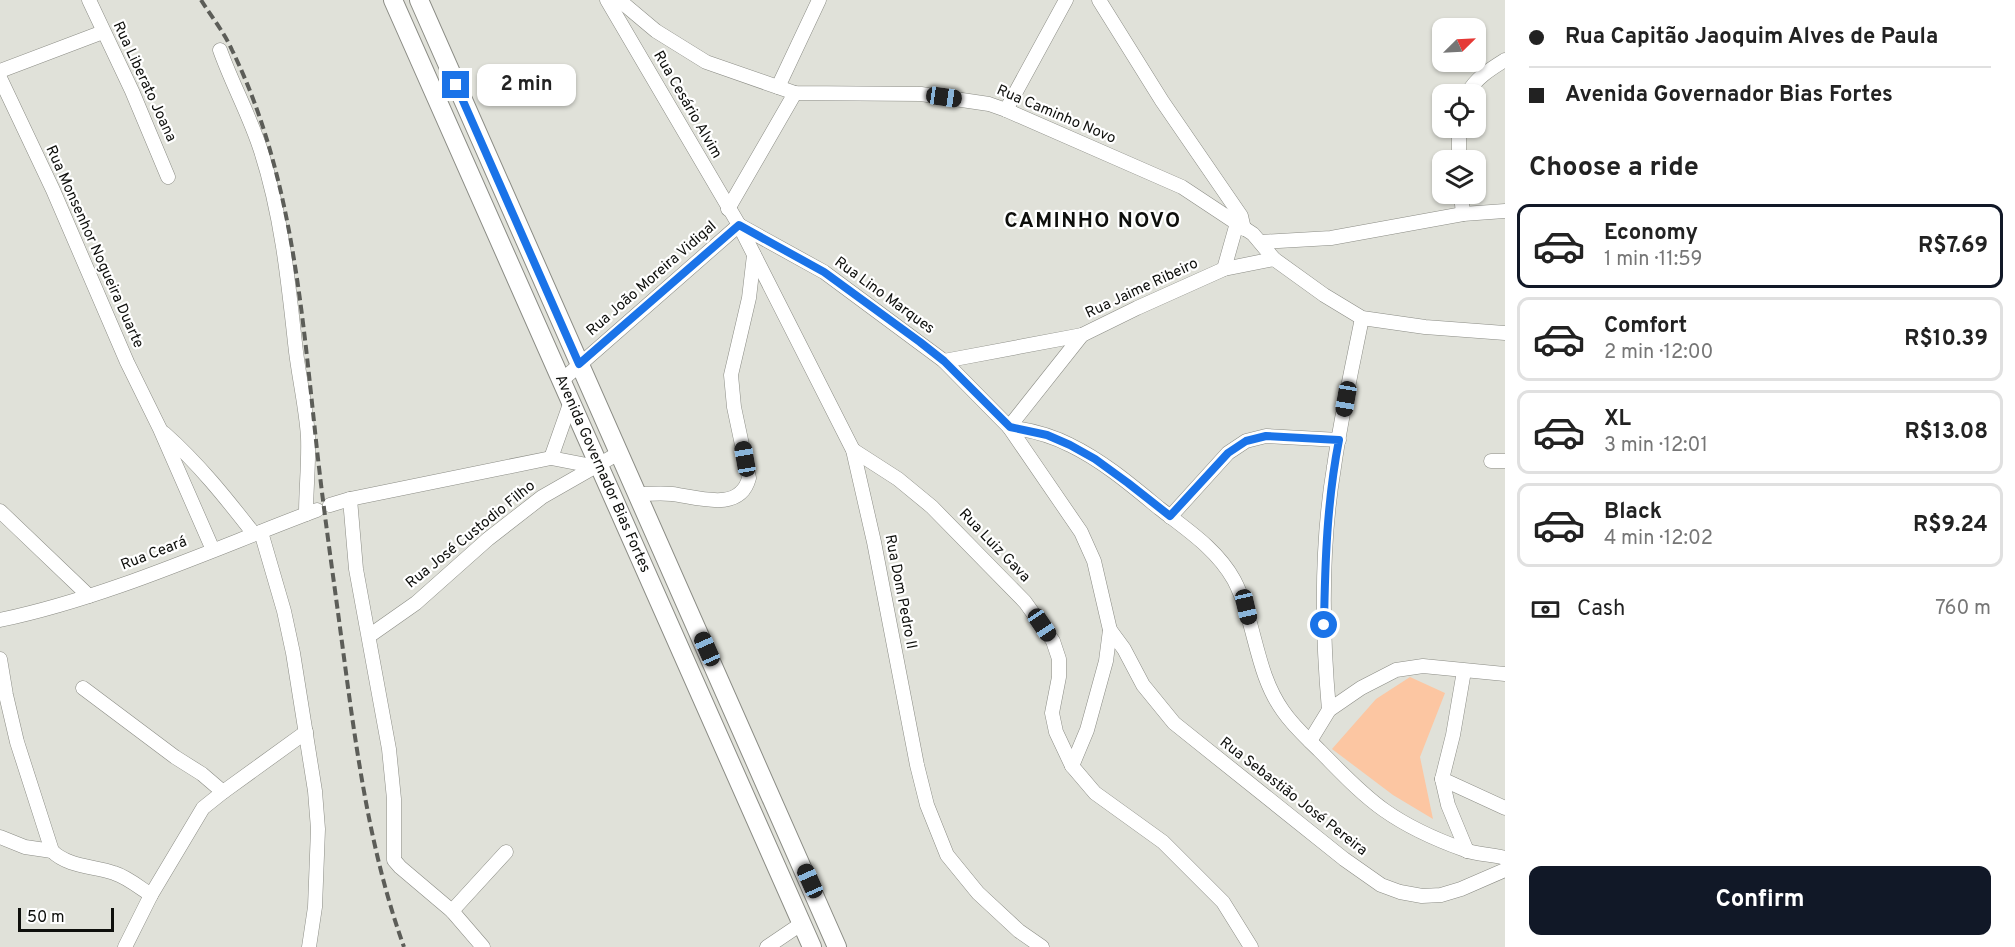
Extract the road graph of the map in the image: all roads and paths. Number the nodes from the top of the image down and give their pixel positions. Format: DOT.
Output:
graph roads {
  1 [pos="89,0"];
  2 [pos="393,0"];
  3 [pos="419,0"];
  4 [pos="607,0"];
  5 [pos="620,0"];
  6 [pos="819,0"];
  7 [pos="1066,0"];
  8 [pos="1099,0"];
  9 [pos="103,32"];
  10 [pos="220,50"];
  11 [pos="1505,60"];
  12 [pos="0,71"];
  13 [pos="0,78"];
  14 [pos="1472,84"];
  15 [pos="777,87"];
  16 [pos="795,93"];
  17 [pos="466,106"];
  18 [pos="1006,110"];
  19 [pos="444,116"];
  20 [pos="168,177"];
  21 [pos="1462,204"];
  22 [pos="728,209"];
  23 [pos="1505,211"];
  24 [pos="1463,214"];
  25 [pos="739,225"];
  26 [pos="1240,226"];
  27 [pos="1261,242"];
  28 [pos="754,254"];
  29 [pos="1274,258"];
  30 [pos="1224,269"];
  31 [pos="1362,318"];
  32 [pos="1505,333"];
  33 [pos="1082,335"];
  34 [pos="944,361"];
  35 [pos="579,364"];
  36 [pos="561,381"];
  37 [pos="570,404"];
  38 [pos="1010,427"];
  39 [pos="160,429"];
  40 [pos="1339,440"];
  41 [pos="853,450"];
  42 [pos="619,453"];
  43 [pos="551,458"];
  44 [pos="595,465"];
  45 [pos="639,494"];
  46 [pos="350,500"];
  47 [pos="318,510"];
  48 [pos="0,511"];
  49 [pos="1170,516"];
  50 [pos="257,533"];
  51 [pos="213,550"];
  52 [pos="89,596"];
  53 [pos="0,620"];
  54 [pos="698,628"];
  55 [pos="1110,630"];
  56 [pos="369,636"];
  57 [pos="676,638"];
  58 [pos="0,659"];
  59 [pos="1464,671"];
  60 [pos="1505,674"];
  61 [pos="83,688"];
  62 [pos="1329,710"];
  63 [pos="306,732"];
  64 [pos="1310,741"];
  65 [pos="1072,766"];
  66 [pos="1442,779"];
  67 [pos="223,792"];
  68 [pos="1505,808"];
  69 [pos="0,837"];
  70 [pos="52,851"];
  71 [pos="1467,851"];
  72 [pos="506,852"];
  73 [pos="1505,858"];
  74 [pos="1505,870"];
  75 [pos="810,881"];
  76 [pos="788,894"];
  77 [pos="151,895"];
  78 [pos="452,911"];
  79 [pos="801,924"];
  80 [pos="125,947"];
  81 [pos="309,947"];
  82 [pos="483,947"];
  83 [pos="767,947"];
  84 [pos="812,947"];
  85 [pos="837,947"];
  86 [pos="1042,947"];
  87 [pos="1251,947"];
  1 -- 9 [label="street, Rua Liberato Joana"];
  2 -- 19 [label="main road, Avenida Governador Bias Fortes"];
  3 -- 17 [label="main road, Avenida Governador Bias Fortes"];
  4 -- 22 [label="street, Rua Cesário Alvim"];
  5 -- 15 [label="street, Rua Caminho Novo"];
  6 -- 15 [label="street"];
  7 -- 18 [label="street"];
  8 -- 26 [label="street"];
  9 -- 12 [label="street"];
  9 -- 20 [label="street, Rua Liberato Joana"];
  10 -- 47 [label="street"];
  11 -- 14 [label="street"];
  13 -- 39 [label="street, Rua Monsenhor Nogueira Duarte"];
  15 -- 16 [label="street, Rua Caminho Novo"];
  16 -- 18 [label="street, Rua Caminho Novo"];
  16 -- 22 [label="street"];
  17 -- 19 [label="main road"];
  17 -- 35 [label="main road, Avenida Governador Bias Fortes"];
  18 -- 26 [label="street, Rua Caminho Novo"];
  19 -- 36 [label="main road, Avenida Governador Bias Fortes"];
  21 -- 24 [label="street"];
  22 -- 25 [label="street, Rua Cesário Alvim"];
  23 -- 24 [label="street"];
  24 -- 27 [label="street"];
  25 -- 28 [label="street, Rua Dom Pedro II"];
  25 -- 34 [label="street, Rua Lino Marques"];
  25 -- 35 [label="street, Rua João Moreira Vidigal"];
  26 -- 27 [label="street, Rua Caminho Novo"];
  26 -- 30 [label="street"];
  27 -- 29 [label="street, Rua Caminho Novo"];
  28 -- 41 [label="street, Rua Dom Pedro II"];
  28 -- 45 [label="street"];
  29 -- 30 [label="street, Rua Jaime Ribeiro"];
  29 -- 31 [label="street, Rua Caminho Novo"];
  30 -- 33 [label="street, Rua Jaime Ribeiro"];
  31 -- 32 [label="street"];
  31 -- 40 [label="street"];
  33 -- 34 [label="street"];
  33 -- 38 [label="street, Rua Jaime Ribeiro"];
  34 -- 38 [label="street, Rua Lino Marques"];
  35 -- 36 [label="street, Rua João Moreira Vidigal"];
  35 -- 42 [label="main road, Avenida Governador Bias Fortes"];
  36 -- 37 [label="main road, Avenida Governador Bias Fortes"];
  37 -- 43 [label="street"];
  37 -- 44 [label="main road, Avenida Governador Bias Fortes"];
  38 -- 49 [label="street"];
  38 -- 55 [label="street, Rua Lino Marques"];
  39 -- 50 [label="street, Rua Monsenhor Nogueira Duarte"];
  39 -- 51 [label="street, Rua Monsenhor Nogueira Duarte"];
  40 -- 49 [label="street"];
  40 -- 62 [label="street"];
  41 -- 65 [label="street, Rua Luiz Gava"];
  41 -- 86 [label="street, Rua Dom Pedro II"];
  42 -- 44 [label="street"];
  42 -- 45 [label="main road, Avenida Governador Bias Fortes"];
  43 -- 44 [label="street, Rua Ceará"];
  43 -- 46 [label="street, Rua Ceará"];
  44 -- 56 [label="street, Rua José Custodio Filho"];
  44 -- 57 [label="main road, Avenida Governador Bias Fortes"];
  45 -- 54 [label="main road, Avenida Governador Bias Fortes"];
  46 -- 47 [label="street, Rua Ceará"];
  46 -- 56 [label="street"];
  47 -- 50 [label="street, Rua Ceará"];
  48 -- 52 [label="street"];
  49 -- 64 [label="street"];
  50 -- 51 [label="street, Rua Ceará"];
  50 -- 63 [label="street"];
  51 -- 52 [label="street, Rua Ceará"];
  52 -- 53 [label="street, Rua Ceará"];
  54 -- 57 [label="main road"];
  54 -- 75 [label="main road, Avenida Governador Bias Fortes"];
  55 -- 65 [label="street"];
  55 -- 74 [label="street, Rua Sebastião José Pereira"];
  56 -- 78 [label="street"];
  57 -- 76 [label="main road, Avenida Governador Bias Fortes"];
  58 -- 70 [label="street"];
  59 -- 60 [label="street"];
  59 -- 62 [label="street"];
  59 -- 66 [label="street"];
  61 -- 67 [label="street"];
  62 -- 64 [label="street"];
  63 -- 67 [label="street"];
  63 -- 81 [label="street"];
  64 -- 71 [label="street"];
  65 -- 87 [label="street, Rua Luiz Gava"];
  66 -- 68 [label="street"];
  66 -- 71 [label="street"];
  67 -- 77 [label="street"];
  69 -- 70 [label="street"];
  70 -- 77 [label="street"];
  71 -- 73 [label="street"];
  72 -- 78 [label="street"];
  75 -- 76 [label="main road"];
  75 -- 85 [label="main road, Avenida Governador Bias Fortes"];
  76 -- 79 [label="main road, Avenida Governador Bias Fortes"];
  77 -- 80 [label="street"];
  78 -- 82 [label="street"];
  79 -- 83 [label="street"];
  79 -- 84 [label="main road, Avenida Governador Bias Fortes"];
}
